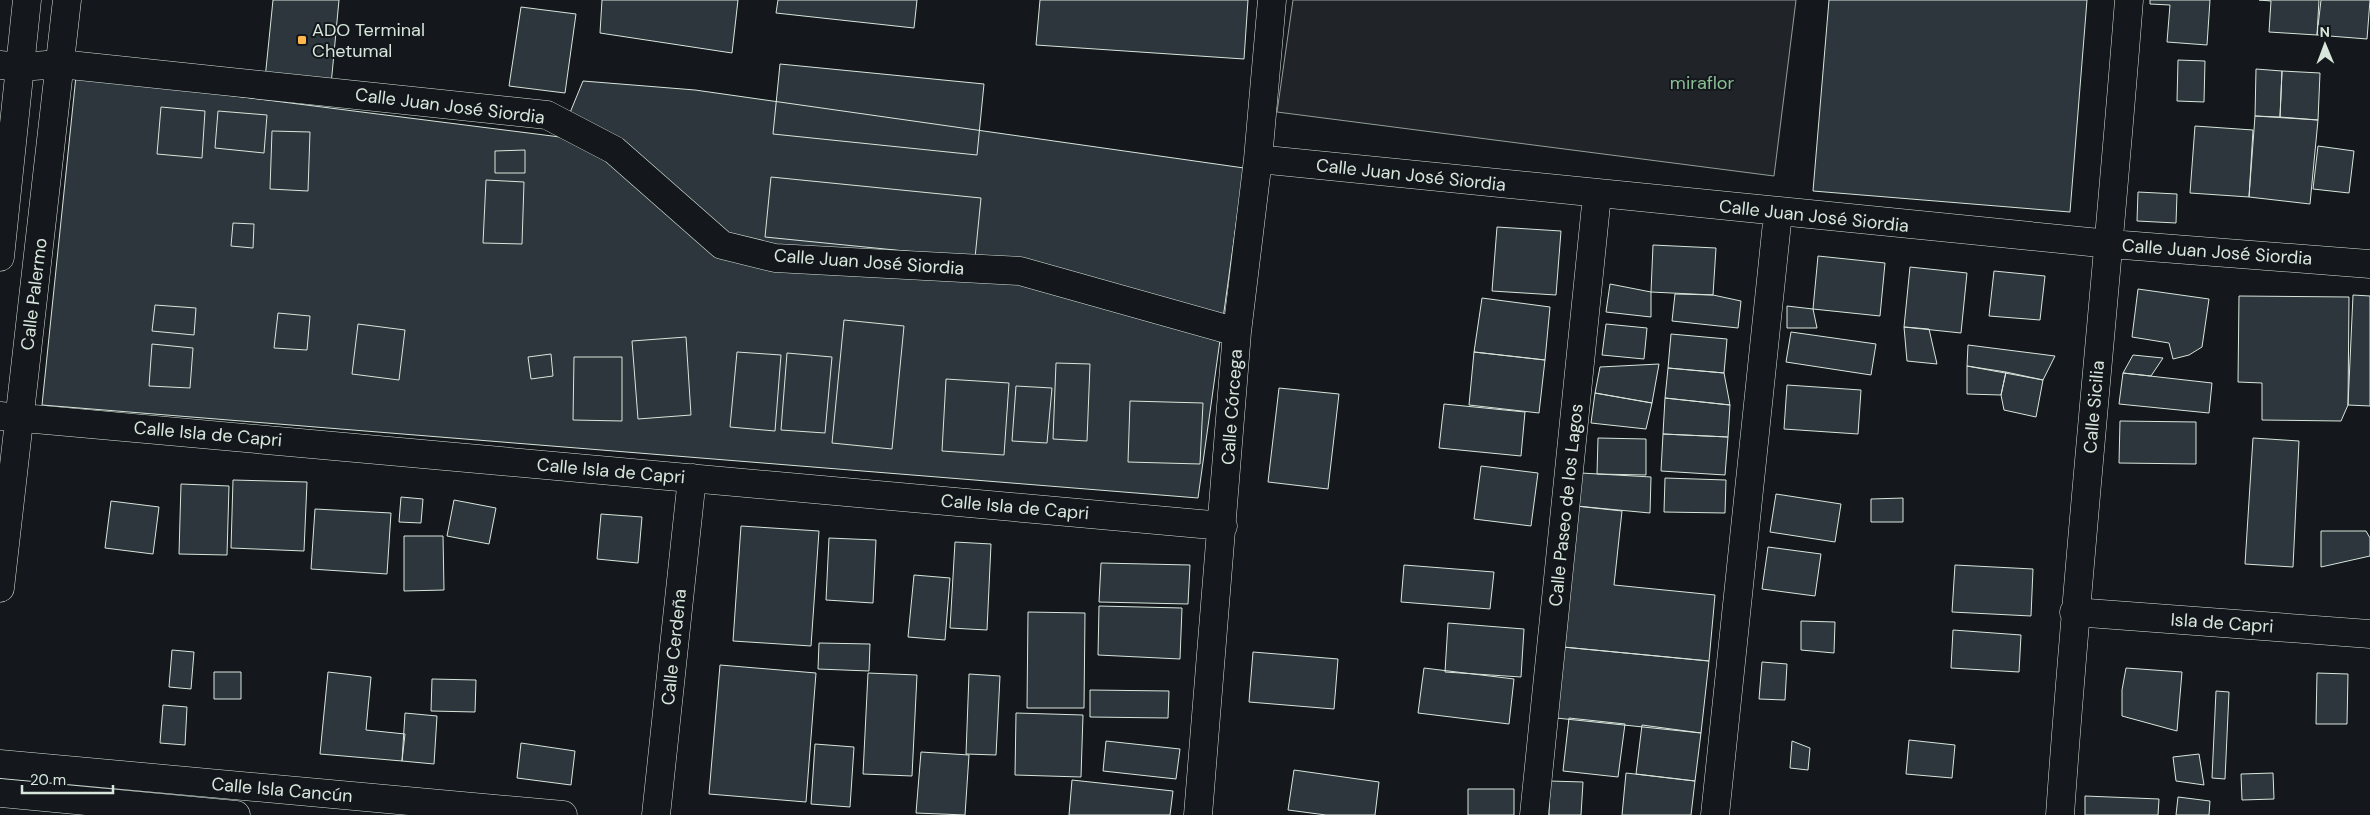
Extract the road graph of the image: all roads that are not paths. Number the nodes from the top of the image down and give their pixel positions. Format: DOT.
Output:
graph roads {
  1 [pos="28,0"];
  2 [pos="67,0"];
  3 [pos="1272,0"];
  4 [pos="2129,0"];
  5 [pos="60,64"];
  6 [pos="10,66"];
  7 [pos="1258,159"];
  8 [pos="1598,195"];
  9 [pos="1778,213"];
  10 [pos="2110,244"];
  11 [pos="0,256"];
  12 [pos="2370,264"];
  13 [pos="1237,332"];
  14 [pos="10,416"];
  15 [pos="692,478"];
  16 [pos="1223,526"];
  17 [pos="0,588"];
  18 [pos="2074,612"];
  19 [pos="2370,634"];
  20 [pos="0,764"];
  21 [pos="0,793"];
  22 [pos="236,815"];
  23 [pos="563,815"];
  24 [pos="656,815"];
  25 [pos="1198,815"];
  26 [pos="1534,815"];
  27 [pos="1714,815"];
  28 [pos="2060,815"];
  1 -- 6 [label="street"];
  2 -- 5 [label="street, Calle Palermo"];
  3 -- 7 [label="street, Calle Córcega"];
  4 -- 10 [label="street, Calle Sicilia"];
  5 -- 6 [label="street, Calle Juan José Siordia"];
  5 -- 13 [label="street, Calle Juan José Siordia"];
  5 -- 14 [label="street, Calle Palermo"];
  6 -- 11 [label="street"];
  7 -- 8 [label="street, Calle Juan José Siordia"];
  7 -- 13 [label="street, Calle Córcega"];
  8 -- 9 [label="street, Calle Juan José Siordia"];
  8 -- 26 [label="street, Calle Paseo de los Lagos"];
  9 -- 10 [label="street, Calle Juan José Siordia"];
  9 -- 27 [label="street"];
  10 -- 12 [label="street, Calle Juan José Siordia"];
  10 -- 18 [label="street, Calle Sicilia"];
  13 -- 16 [label="street, Calle Córcega"];
  14 -- 15 [label="street, Calle Isla de Capri"];
  14 -- 17 [label="street, Calle Palermo"];
  15 -- 16 [label="street, Calle Isla de Capri"];
  15 -- 24 [label="street, Calle Cerdeña"];
  16 -- 25 [label="street, Calle Córcega"];
  18 -- 19 [label="street, Isla de Capri"];
  18 -- 28 [label="street, Calle Sicilia"];
  20 -- 23 [label="street, Calle Isla Cancún"];
  21 -- 22 [label="street, Calle Isla Cancún"];
}
